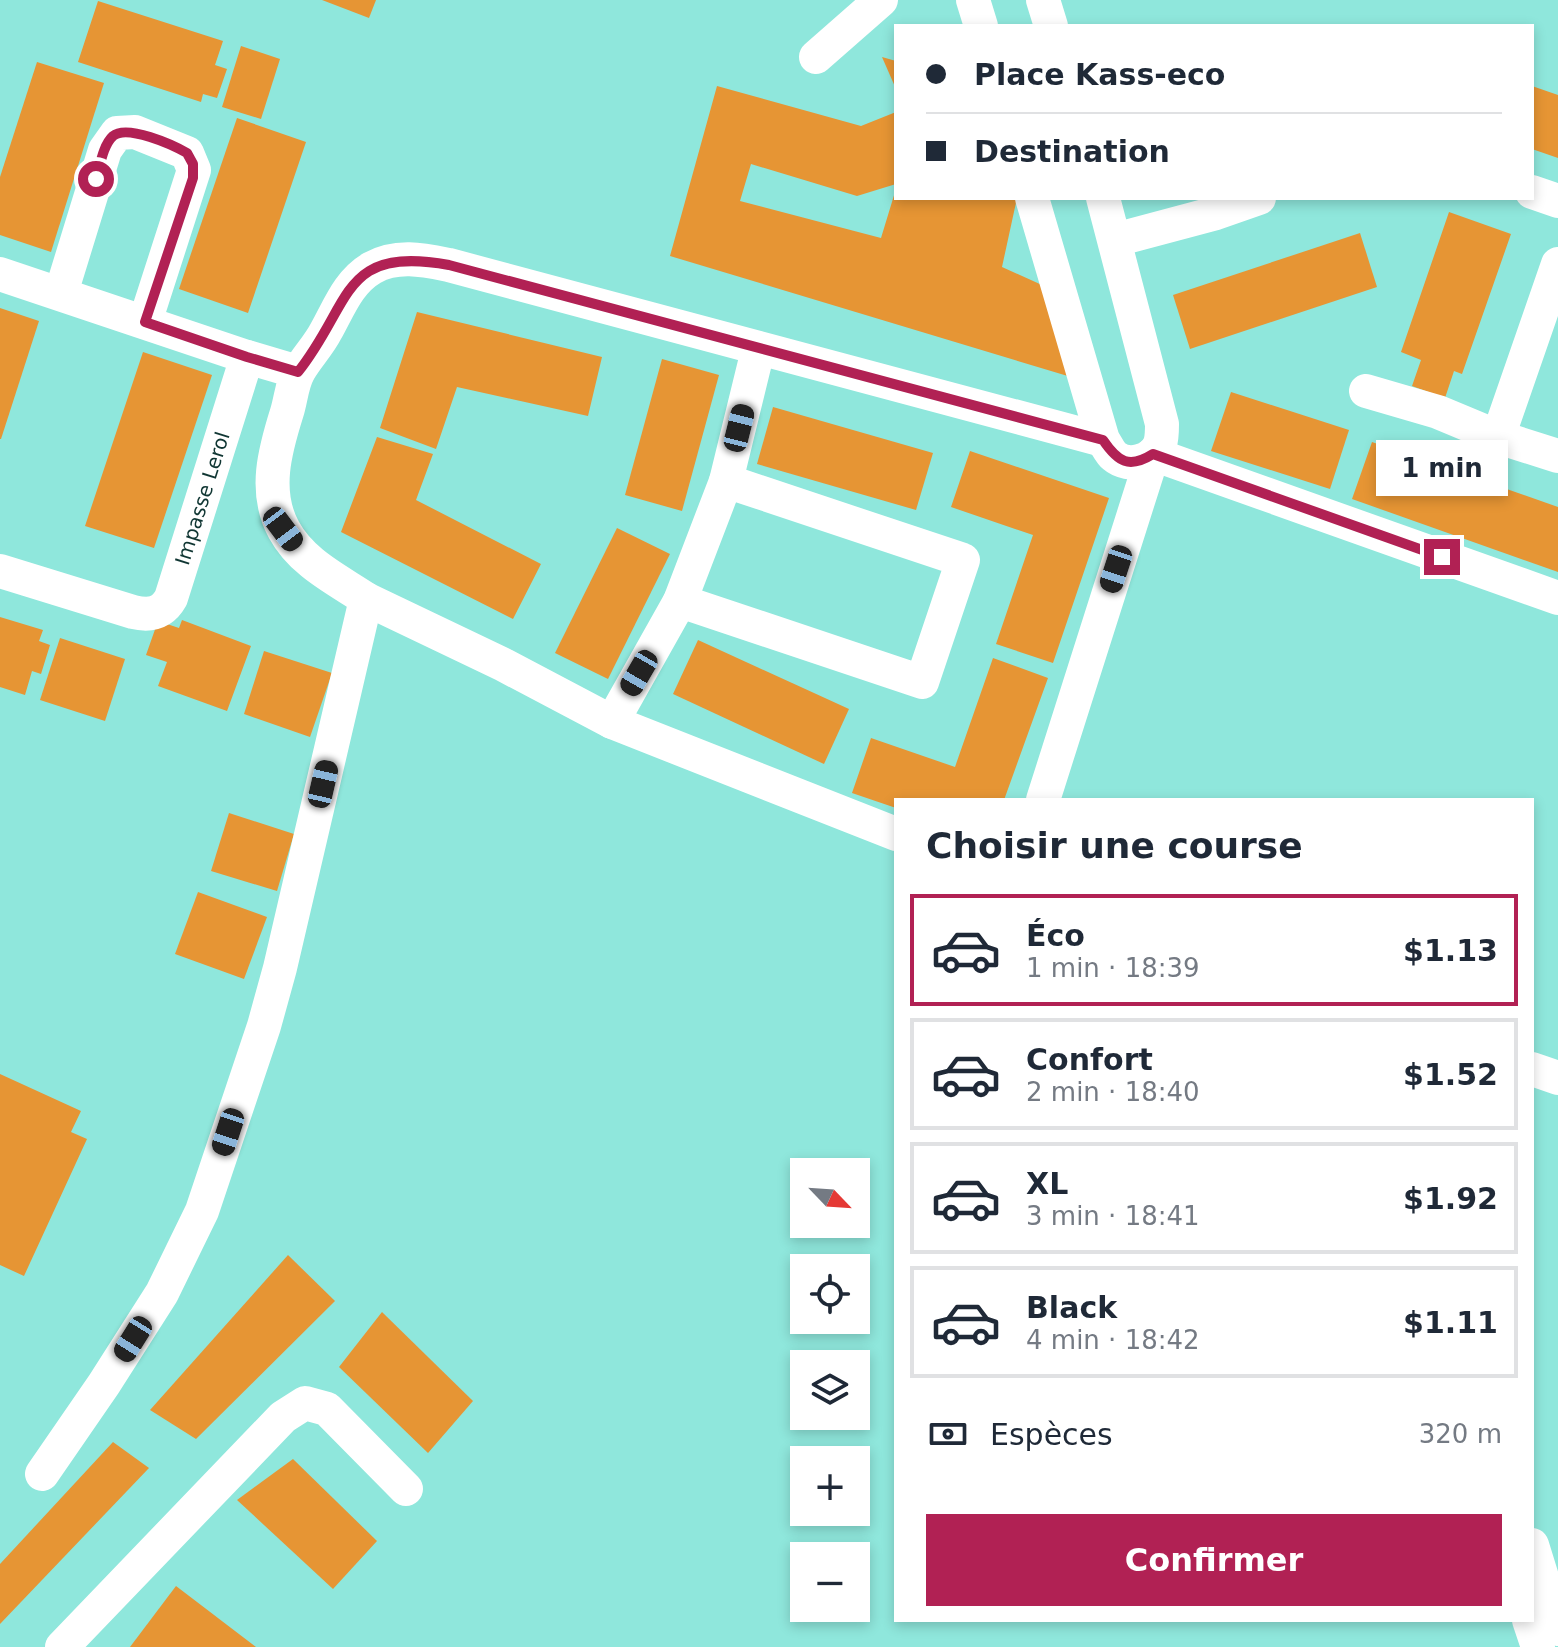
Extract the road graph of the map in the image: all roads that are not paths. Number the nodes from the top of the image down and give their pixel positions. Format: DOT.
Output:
graph roads {
  1 [pos="881,0"];
  2 [pos="973,0"];
  3 [pos="1043,0"];
  4 [pos="980,24"];
  5 [pos="1050,24"];
  6 [pos="816,57"];
  7 [pos="1534,193"];
  8 [pos="1033,200"];
  9 [pos="1104,200"];
  10 [pos="1253,200"];
  11 [pos="1558,201"];
  12 [pos="1115,240"];
  13 [pos="1558,264"];
  14 [pos="0,274"];
  15 [pos="61,293"];
  16 [pos="145,322"];
  17 [pos="758,350"];
  18 [pos="247,357"];
  19 [pos="298,372"];
  20 [pos="1366,391"];
  21 [pos="1498,437"];
  22 [pos="1103,440"];
  23 [pos="1153,454"];
  24 [pos="1558,456"];
  25 [pos="726,481"];
  26 [pos="0,571"];
  27 [pos="1558,598"];
  28 [pos="366,599"];
  29 [pos="680,601"];
  30 [pos="612,722"];
  31 [pos="1044,798"];
  32 [pos="894,833"];
  33 [pos="1534,1070"];
  34 [pos="1558,1078"];
  35 [pos="42,1474"];
  36 [pos="406,1489"];
  37 [pos="1534,1551"];
  38 [pos="1530,1622"];
  39 [pos="1558,1629"];
  40 [pos="65,1646"];
  41 [pos="1538,1647"];
  1 -- 6 [label="street"];
  2 -- 4 [label="street"];
  3 -- 5 [label="street"];
  7 -- 11 [label="street"];
  8 -- 22 [label="street"];
  9 -- 12 [label="street"];
  10 -- 12 [label="street"];
  12 -- 23 [label="street"];
  13 -- 21 [label="street"];
  14 -- 15 [label="street"];
  15 -- 16 [label="street"];
  15 -- 16 [label="street"];
  16 -- 18 [label="street"];
  17 -- 19 [label="street"];
  17 -- 22 [label="street"];
  17 -- 25 [label="street"];
  18 -- 19 [label="street"];
  18 -- 26 [label="street, Impasse Lerol"];
  19 -- 28 [label="street"];
  20 -- 21 [label="street"];
  21 -- 24 [label="street"];
  22 -- 23 [label="street"];
  23 -- 27 [label="street"];
  23 -- 31 [label="street"];
  25 -- 29 [label="street"];
  25 -- 29 [label="street"];
  28 -- 30 [label="street"];
  28 -- 35 [label="street"];
  29 -- 30 [label="street"];
  30 -- 32 [label="street"];
  33 -- 34 [label="street"];
  36 -- 40 [label="street"];
  37 -- 39 [label="street"];
  38 -- 41 [label="street"];
}
